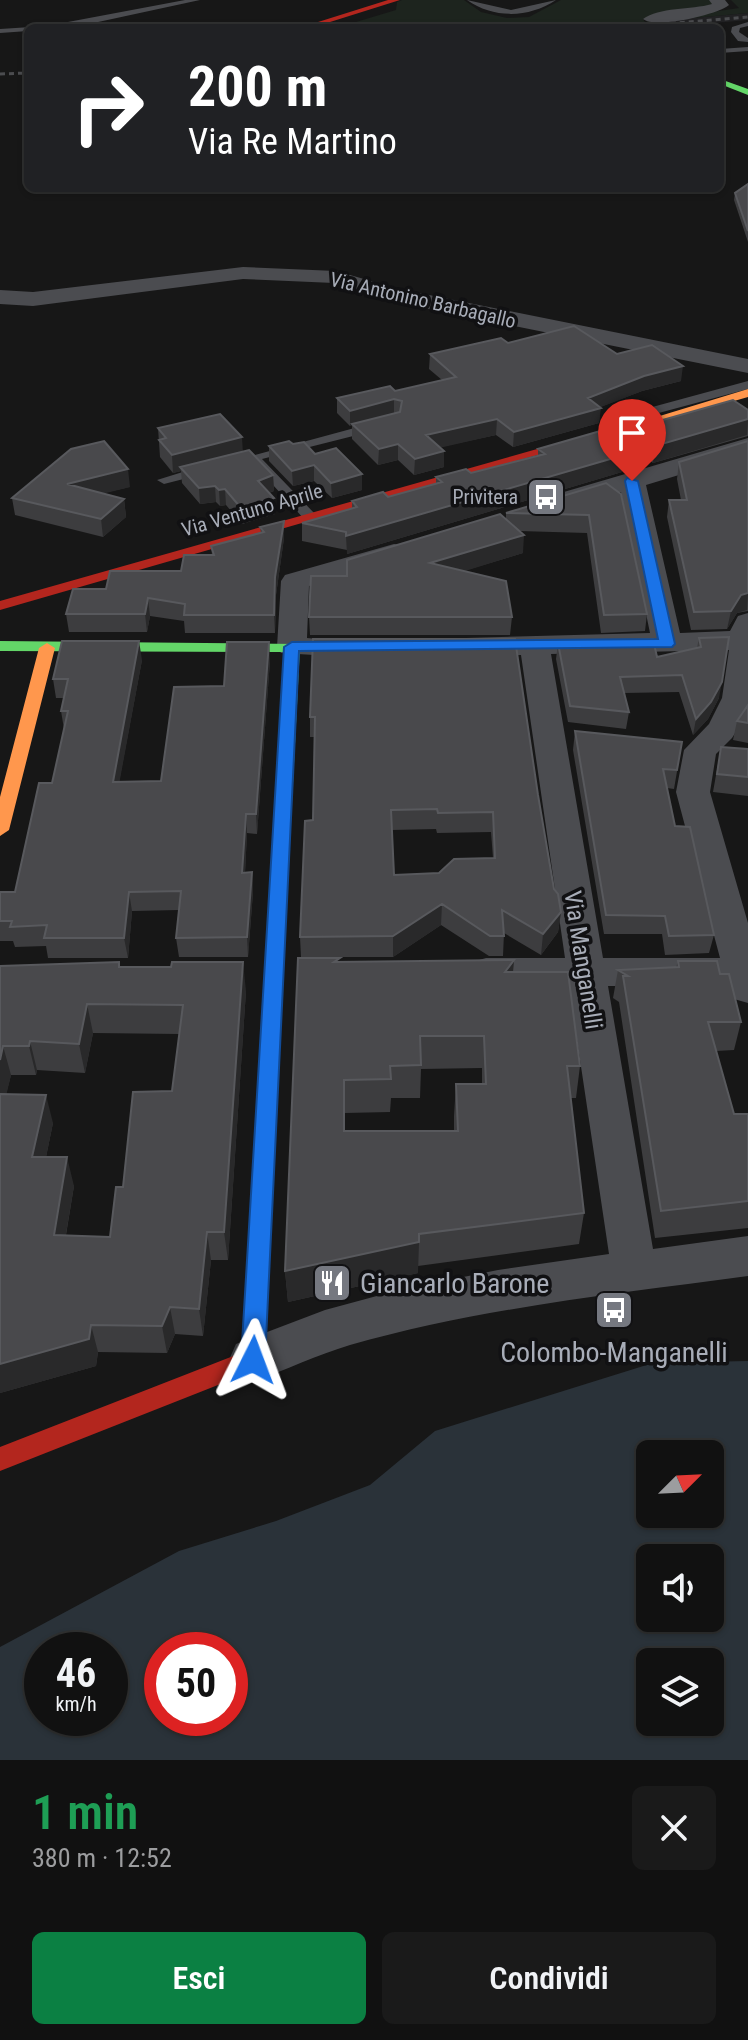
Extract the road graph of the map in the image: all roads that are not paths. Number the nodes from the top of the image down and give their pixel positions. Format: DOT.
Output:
graph roads {
  1 [pos="196,0"];
  2 [pos="396,0"];
  3 [pos="471,0"];
  4 [pos="552,0"];
  5 [pos="716,0"];
  6 [pos="376,8"];
  7 [pos="650,19"];
  8 [pos="80,24"];
  9 [pos="318,24"];
  10 [pos="333,24"];
  11 [pos="748,24"];
  12 [pos="24,29"];
  13 [pos="0,31"];
  14 [pos="748,40"];
  15 [pos="748,49"];
  16 [pos="724,51"];
  17 [pos="724,83"];
  18 [pos="748,92"];
  19 [pos="0,297"];
  20 [pos="748,366"];
  21 [pos="748,385"];
  22 [pos="748,393"];
  23 [pos="649,422"];
  24 [pos="381,425"];
  25 [pos="748,446"];
  26 [pos="254,457"];
  27 [pos="164,480"];
  28 [pos="632,481"];
  29 [pos="540,508"];
  30 [pos="310,517"];
  31 [pos="417,545"];
  32 [pos="0,606"];
  33 [pos="746,634"];
  34 [pos="667,644"];
  35 [pos="0,646"];
  36 [pos="292,647"];
  37 [pos="352,647"];
  38 [pos="444,647"];
  39 [pos="535,647"];
  40 [pos="47,648"];
  41 [pos="685,748"];
  42 [pos="736,754"];
  43 [pos="0,830"];
  44 [pos="584,971"];
  45 [pos="445,973"];
  46 [pos="747,978"];
  47 [pos="748,1256"];
  48 [pos="634,1272"];
  49 [pos="253,1360"];
  50 [pos="0,1459"];
  1 -- 8 [label="lane"];
  2 -- 6 [label="main road"];
  3 -- 4 [label="lane"];
  5 -- 7 [label="street"];
  6 -- 9 [label="main road"];
  6 -- 10 [label="main road"];
  11 -- 14 [label="lane"];
  12 -- 13 [label="lane"];
  15 -- 16 [label="lane"];
  17 -- 18 [label="main road"];
  19 -- 20 [label="street, Via Antonino Barbagallo"];
  21 -- 23 [label="lane"];
  22 -- 23 [label="main road, Via Ventuno Aprile"];
  23 -- 30 [label="main road, Via Ventuno Aprile"];
  24 -- 26 [label="lane"];
  25 -- 28 [label="street"];
  26 -- 27 [label="lane"];
  26 -- 30 [label="lane"];
  28 -- 29 [label="street"];
  28 -- 34 [label="street"];
  30 -- 32 [label="main road, Via Ventuno Aprile"];
  31 -- 36 [label="street"];
  33 -- 34 [label="street"];
  33 -- 41 [label="street"];
  34 -- 39 [label="street"];
  35 -- 40 [label="main road"];
  36 -- 37 [label="street"];
  36 -- 40 [label="main road"];
  36 -- 49 [label="main road"];
  38 -- 39 [label="street"];
  39 -- 44 [label="street, Via Manganelli"];
  40 -- 43 [label="main road"];
  41 -- 42 [label="street"];
  41 -- 46 [label="street"];
  44 -- 45 [label="street"];
  44 -- 46 [label="street"];
  44 -- 48 [label="street, Via Manganelli"];
  47 -- 48 [label="street"];
  48 -- 49 [label="street"];
  49 -- 50 [label="main road"];
}
